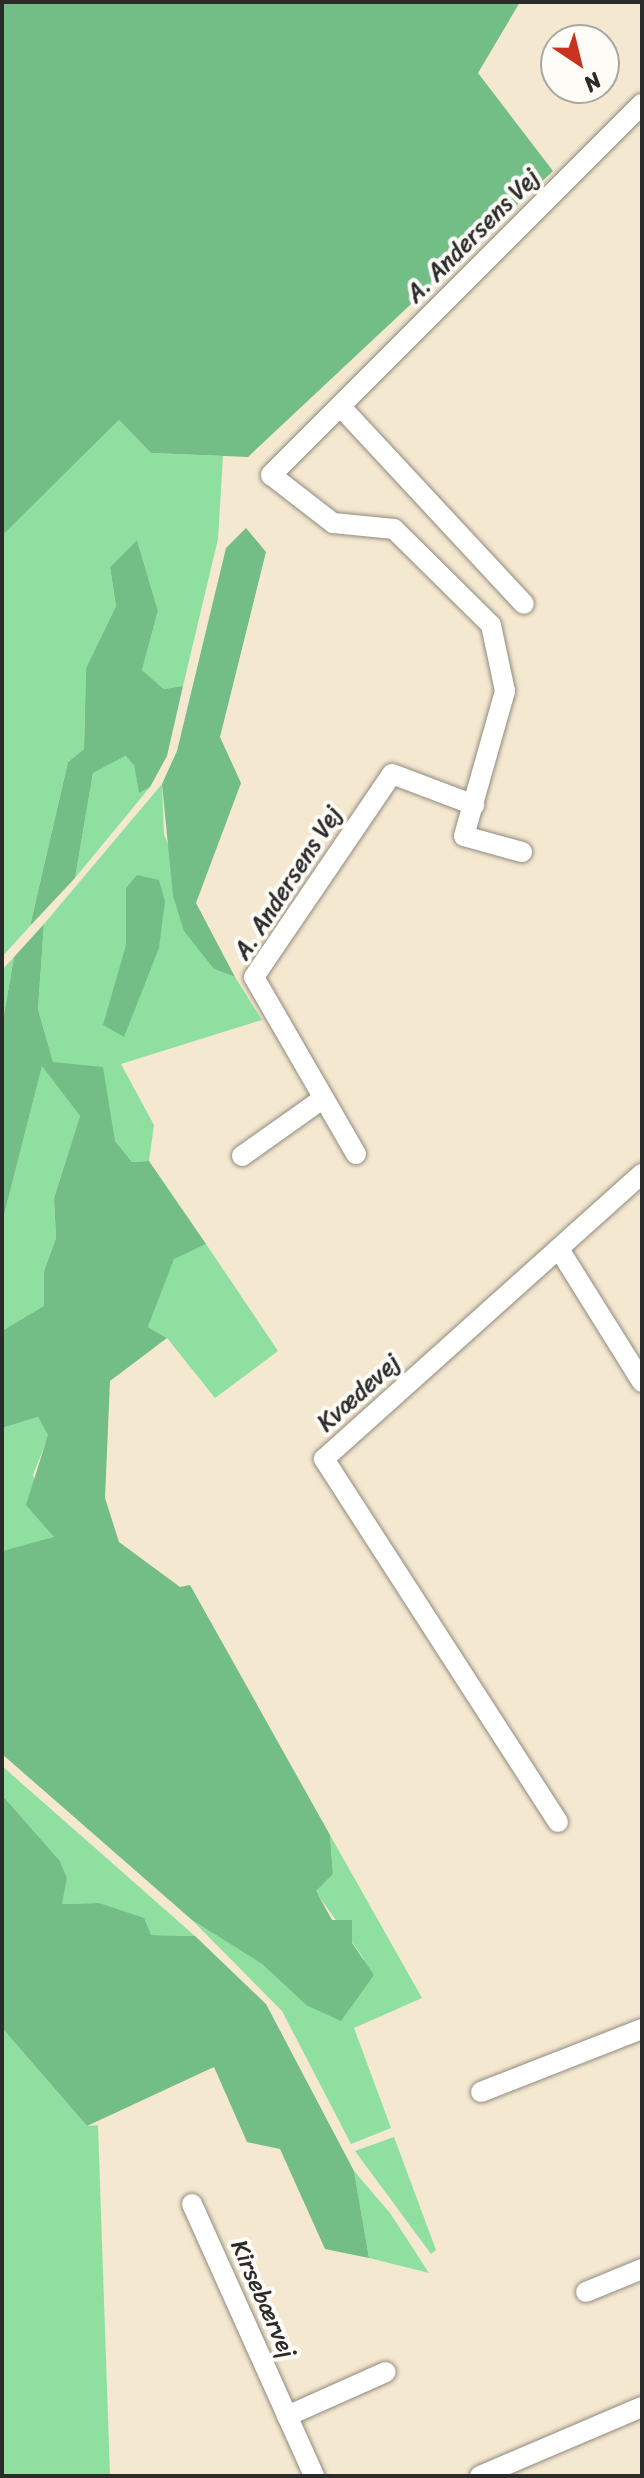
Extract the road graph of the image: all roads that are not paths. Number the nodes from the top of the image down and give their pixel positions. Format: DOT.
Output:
graph roads {
  1 [pos="642,104"];
  2 [pos="340,406"];
  3 [pos="524,604"];
  4 [pos="474,805"];
  5 [pos="522,852"];
  6 [pos="321,1100"];
  7 [pos="356,1154"];
  8 [pos="242,1156"];
  9 [pos="642,1174"];
  10 [pos="559,1249"];
  11 [pos="642,1382"];
  12 [pos="558,1822"];
  13 [pos="642,2029"];
  14 [pos="481,2092"];
  15 [pos="192,2204"];
  16 [pos="642,2269"];
  17 [pos="586,2292"];
  18 [pos="386,2372"];
  19 [pos="642,2407"];
  20 [pos="287,2416"];
  21 [pos="490,2474"];
  22 [pos="314,2476"];
  1 -- 2 [label="street, A. Andersens Vej"];
  2 -- 3 [label="street"];
  2 -- 4 [label="street, A. Andersens Vej"];
  4 -- 5 [label="street, A. Andersens Vej"];
  4 -- 6 [label="street, A. Andersens Vej"];
  6 -- 7 [label="street, A. Andersens Vej"];
  6 -- 8 [label="street"];
  9 -- 10 [label="street, Kvædevej"];
  10 -- 11 [label="street"];
  10 -- 12 [label="street, Kvædevej"];
  13 -- 14 [label="street"];
  15 -- 20 [label="street, Kirsebærvej"];
  16 -- 17 [label="street"];
  18 -- 20 [label="street"];
  19 -- 21 [label="street"];
  20 -- 22 [label="street, Kirsebærvej"];
}
